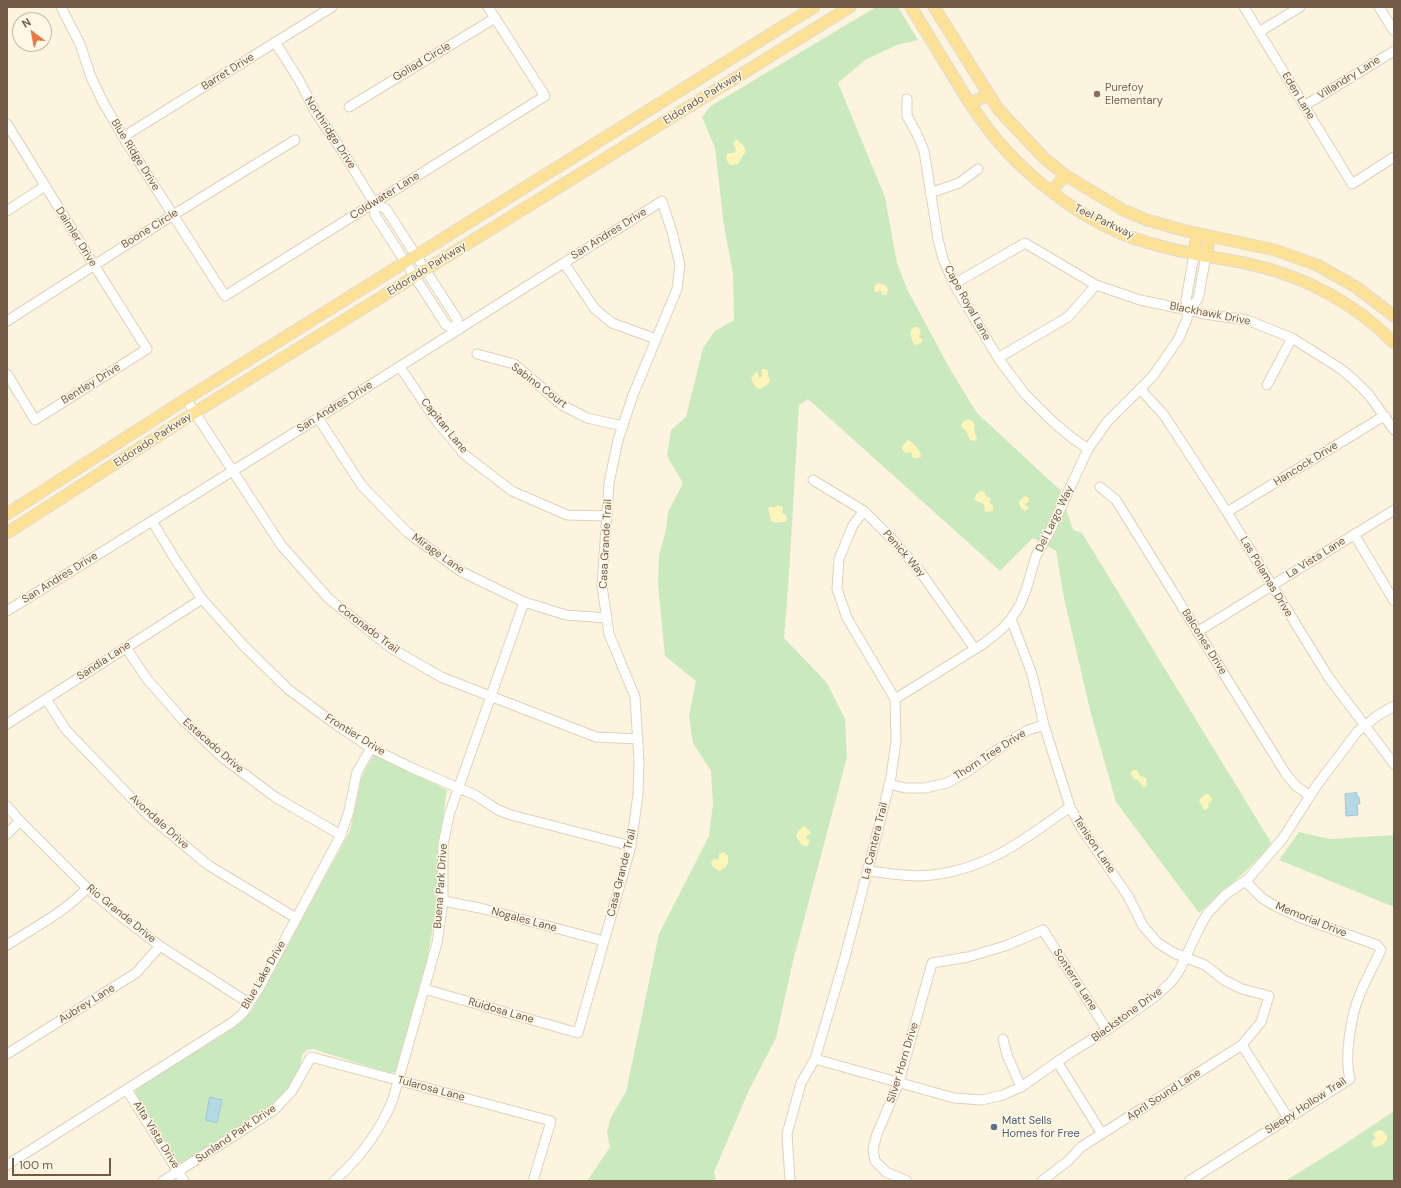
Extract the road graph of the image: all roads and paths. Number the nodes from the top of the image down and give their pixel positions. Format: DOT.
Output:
graph roads {
  1 [pos="61,7"];
  2 [pos="332,7"];
  3 [pos="488,7"];
  4 [pos="814,7"];
  5 [pos="850,7"];
  6 [pos="911,7"];
  7 [pos="934,7"];
  8 [pos="1244,7"];
  9 [pos="1300,7"];
  10 [pos="1379,7"];
  11 [pos="495,18"];
  12 [pos="1394,31"];
  13 [pos="1259,32"];
  14 [pos="275,42"];
  15 [pos="1394,51"];
  16 [pos="734,58"];
  17 [pos="743,73"];
  18 [pos="989,94"];
  19 [pos="907,99"];
  20 [pos="970,104"];
  21 [pos="1304,106"];
  22 [pos="349,107"];
  23 [pos="7,124"];
  24 [pos="123,137"];
  25 [pos="294,140"];
  26 [pos="1394,157"];
  27 [pos="978,169"];
  28 [pos="1065,175"];
  29 [pos="45,186"];
  30 [pos="1052,191"];
  31 [pos="930,193"];
  32 [pos="662,201"];
  33 [pos="374,203"];
  34 [pos="7,211"];
  35 [pos="173,215"];
  36 [pos="1197,233"];
  37 [pos="1210,236"];
  38 [pos="1194,254"];
  39 [pos="416,256"];
  40 [pos="1206,256"];
  41 [pos="406,262"];
  42 [pos="564,263"];
  43 [pos="94,265"];
  44 [pos="426,270"];
  45 [pos="415,277"];
  46 [pos="954,284"];
  47 [pos="1096,285"];
  48 [pos="224,296"];
  49 [pos="1188,310"];
  50 [pos="1394,316"];
  51 [pos="7,321"];
  52 [pos="458,330"];
  53 [pos="1292,338"];
  54 [pos="656,339"];
  55 [pos="1394,343"];
  56 [pos="147,349"];
  57 [pos="477,354"];
  58 [pos="998,358"];
  59 [pos="400,367"];
  60 [pos="7,374"];
  61 [pos="1267,385"];
  62 [pos="1140,389"];
  63 [pos="186,400"];
  64 [pos="194,413"];
  65 [pos="1386,417"];
  66 [pos="318,418"];
  67 [pos="623,426"];
  68 [pos="1394,430"];
  69 [pos="1088,449"];
  70 [pos="232,472"];
  71 [pos="814,480"];
  72 [pos="1100,487"];
  73 [pos="1394,510"];
  74 [pos="864,511"];
  75 [pos="1227,512"];
  76 [pos="7,514"];
  77 [pos="607,516"];
  78 [pos="152,521"];
  79 [pos="7,533"];
  80 [pos="1354,534"];
  81 [pos="1271,586"];
  82 [pos="202,599"];
  83 [pos="1394,601"];
  84 [pos="524,602"];
  85 [pos="7,611"];
  86 [pos="607,618"];
  87 [pos="1011,619"];
  88 [pos="1197,632"];
  89 [pos="126,648"];
  90 [pos="975,649"];
  91 [pos="491,696"];
  92 [pos="46,699"];
  93 [pos="895,699"];
  94 [pos="1394,706"];
  95 [pos="7,724"];
  96 [pos="1044,725"];
  97 [pos="1364,726"];
  98 [pos="638,739"];
  99 [pos="371,748"];
  100 [pos="1394,764"];
  101 [pos="889,784"];
  102 [pos="459,789"];
  103 [pos="1310,796"];
  104 [pos="7,806"];
  105 [pos="1070,807"];
  106 [pos="20,821"];
  107 [pos="7,834"];
  108 [pos="341,835"];
  109 [pos="630,846"];
  110 [pos="868,871"];
  111 [pos="1245,881"];
  112 [pos="87,888"];
  113 [pos="443,901"];
  114 [pos="296,918"];
  115 [pos="1043,930"];
  116 [pos="604,942"];
  117 [pos="7,945"];
  118 [pos="160,946"];
  119 [pos="1381,950"];
  120 [pos="1186,957"];
  121 [pos="424,989"];
  122 [pos="1269,996"];
  123 [pos="249,1003"];
  124 [pos="1107,1030"];
  125 [pos="578,1033"];
  126 [pos="1002,1039"];
  127 [pos="1242,1045"];
  128 [pos="7,1054"];
  129 [pos="311,1056"];
  130 [pos="815,1059"];
  131 [pos="1058,1063"];
  132 [pos="399,1080"];
  133 [pos="899,1082"];
  134 [pos="1021,1087"];
  135 [pos="127,1090"];
  136 [pos="1288,1118"];
  137 [pos="1102,1134"];
  138 [pos="7,1165"];
  139 [pos="178,1171"];
  140 [pos="163,1181"];
  141 [pos="184,1181"];
  142 [pos="334,1181"];
  143 [pos="533,1181"];
  144 [pos="790,1181"];
  145 [pos="907,1181"];
  146 [pos="1042,1181"];
  147 [pos="1189,1181"];
  1 -- 24 [label="street, Blue Ridge Drive"];
  2 -- 14 [label="street, Barret Drive"];
  3 -- 11 [label="street"];
  4 -- 16 [label="main road, Eldorado Parkway"];
  5 -- 17 [label="main road, Eldorado Parkway"];
  6 -- 20 [label="main road, Teel Parkway"];
  7 -- 18 [label="main road, Teel Parkway"];
  8 -- 13 [label="street, Eden Lane"];
  9 -- 13 [label="street"];
  10 -- 12 [label="street"];
  11 -- 22 [label="street, Goliad Circle"];
  11 -- 33 [label="street, Coldwater Lane"];
  13 -- 21 [label="street, Eden Lane"];
  14 -- 24 [label="street, Barret Drive"];
  14 -- 33 [label="street, Northridge Drive"];
  15 -- 21 [label="street, Villandry Lane"];
  16 -- 17 [label="main road"];
  16 -- 39 [label="main road, Eldorado Parkway"];
  17 -- 44 [label="main road, Eldorado Parkway"];
  18 -- 20 [label="main road"];
  18 -- 28 [label="main road, Teel Parkway"];
  19 -- 31 [label="street, Cape Royal Lane"];
  20 -- 30 [label="main road, Teel Parkway"];
  21 -- 26 [label="street, Eden Lane"];
  23 -- 29 [label="street, Daimler Drive"];
  24 -- 35 [label="street, Blue Ridge Drive"];
  25 -- 35 [label="street, Boone Circle"];
  27 -- 31 [label="street"];
  28 -- 30 [label="main road"];
  28 -- 36 [label="main road, Teel Parkway"];
  29 -- 34 [label="street"];
  29 -- 43 [label="street, Daimler Drive"];
  30 -- 38 [label="main road, Teel Parkway"];
  31 -- 46 [label="street, Cape Royal Lane"];
  32 -- 42 [label="street, San Andres Drive"];
  32 -- 54 [label="street, Casa Grande Trail"];
  33 -- 39 [label="street, Northridge Drive"];
  33 -- 41 [label="street, Northridge Drive"];
  33 -- 48 [label="street, Coldwater Lane"];
  35 -- 43 [label="street, Boone Circle"];
  35 -- 48 [label="street, Blue Ridge Drive"];
  36 -- 37 [label="main road, Teel Parkway"];
  36 -- 38 [label="main road"];
  37 -- 40 [label="main road"];
  37 -- 50 [label="main road, Teel Parkway"];
  38 -- 40 [label="main road, Teel Parkway"];
  38 -- 49 [label="street, Del Largo Way"];
  39 -- 41 [label="main road, Eldorado Parkway"];
  39 -- 44 [label="street, Northridge Drive"];
  40 -- 49 [label="street, Del Largo Way"];
  40 -- 55 [label="main road, Teel Parkway"];
  41 -- 45 [label="street, Northridge Drive"];
  41 -- 63 [label="main road, Eldorado Parkway"];
  42 -- 52 [label="street, San Andres Drive"];
  42 -- 54 [label="street"];
  43 -- 51 [label="street, Boone Circle"];
  43 -- 56 [label="street, Daimler Drive"];
  44 -- 45 [label="main road, Eldorado Parkway"];
  44 -- 52 [label="street, Northridge Drive"];
  45 -- 52 [label="street, Northridge Drive"];
  45 -- 64 [label="main road, Eldorado Parkway"];
  46 -- 47 [label="street, Blackhawk Drive"];
  46 -- 58 [label="street, Cape Royal Lane"];
  47 -- 49 [label="street, Blackhawk Drive"];
  47 -- 58 [label="street"];
  49 -- 53 [label="street, Blackhawk Drive"];
  49 -- 62 [label="street, Del Largo Way"];
  52 -- 59 [label="street, San Andres Drive"];
  53 -- 61 [label="street"];
  53 -- 65 [label="street, Blackhawk Drive"];
  54 -- 67 [label="street, Casa Grande Trail"];
  56 -- 60 [label="street, Bentley Drive"];
  57 -- 67 [label="street, Sabino Court"];
  58 -- 69 [label="street, Cape Royal Lane"];
  59 -- 66 [label="street, San Andres Drive"];
  59 -- 77 [label="street, Capitan Lane"];
  62 -- 69 [label="street, Del Largo Way"];
  62 -- 75 [label="street, Las Polamas Drive"];
  63 -- 64 [label="street, Coronado Trail"];
  63 -- 76 [label="main road, Eldorado Parkway"];
  64 -- 70 [label="street, Coronado Trail"];
  64 -- 79 [label="main road, Eldorado Parkway"];
  65 -- 68 [label="street, Blackhawk Drive"];
  65 -- 75 [label="street, Hancock Drive"];
  66 -- 70 [label="street, San Andres Drive"];
  66 -- 84 [label="street, Mirage Lane"];
  67 -- 77 [label="street, Casa Grande Trail"];
  69 -- 87 [label="street, Del Largo Way"];
  70 -- 78 [label="street, San Andres Drive"];
  70 -- 91 [label="street, Coronado Trail"];
  71 -- 74 [label="street, Penick Way"];
  72 -- 88 [label="street, Balcones Drive"];
  73 -- 80 [label="street, La Vista Lane"];
  74 -- 90 [label="street, Penick Way"];
  74 -- 93 [label="street, La Cantera Trail"];
  75 -- 81 [label="street, Las Polamas Drive"];
  77 -- 86 [label="street, Casa Grande Trail"];
  78 -- 82 [label="street, Frontier Drive"];
  78 -- 85 [label="street, San Andres Drive"];
  80 -- 81 [label="street, La Vista Lane"];
  80 -- 83 [label="street"];
  81 -- 88 [label="street, La Vista Lane"];
  81 -- 97 [label="street, Las Polamas Drive"];
  82 -- 89 [label="street, Sandia Lane"];
  82 -- 99 [label="street, Frontier Drive"];
  84 -- 86 [label="street, Mirage Lane"];
  84 -- 91 [label="street, Buena Park Drive"];
  86 -- 98 [label="street, Casa Grande Trail"];
  87 -- 90 [label="street, Del Largo Way"];
  87 -- 96 [label="street, Tenison Lane"];
  88 -- 103 [label="street, Balcones Drive"];
  89 -- 92 [label="street, Sandia Lane"];
  89 -- 108 [label="street, Estacado Drive"];
  90 -- 93 [label="street, Del Largo Way"];
  91 -- 98 [label="street, Coronado Trail"];
  91 -- 102 [label="street, Buena Park Drive"];
  92 -- 95 [label="street, Sandia Lane"];
  92 -- 114 [label="street, Avondale Drive"];
  93 -- 101 [label="street, La Cantera Trail"];
  94 -- 97 [label="street, Blackstone Drive"];
  96 -- 101 [label="street, Thorn Tree Drive"];
  96 -- 105 [label="street, Tenison Lane"];
  97 -- 100 [label="street, Las Polamas Drive"];
  97 -- 103 [label="street, Blackstone Drive"];
  98 -- 109 [label="street, Casa Grande Trail"];
  99 -- 102 [label="street, Frontier Drive"];
  99 -- 108 [label="street, Blue Lake Drive"];
  101 -- 110 [label="street, La Cantera Trail"];
  102 -- 109 [label="street, Frontier Drive"];
  102 -- 113 [label="street, Buena Park Drive"];
  103 -- 111 [label="street, Blackstone Drive"];
  104 -- 106 [label="street, Rio Grande Drive"];
  105 -- 110 [label="street"];
  105 -- 120 [label="street, Tenison Lane"];
  106 -- 107 [label="street"];
  106 -- 112 [label="street, Rio Grande Drive"];
  108 -- 114 [label="street, Blue Lake Drive"];
  109 -- 116 [label="street, Casa Grande Trail"];
  110 -- 130 [label="street, La Cantera Trail"];
  111 -- 119 [label="street, Memorial Drive"];
  111 -- 120 [label="street, Blackstone Drive"];
  112 -- 117 [label="street"];
  112 -- 118 [label="street, Rio Grande Drive"];
  113 -- 116 [label="street, Nogales Lane"];
  113 -- 121 [label="street, Buena Park Drive"];
  114 -- 123 [label="street, Blue Lake Drive"];
  115 -- 124 [label="street, Sonterra Lane"];
  115 -- 133 [label="street, Silver Horn Drive"];
  116 -- 125 [label="street, Casa Grande Trail"];
  118 -- 123 [label="street, Rio Grande Drive"];
  118 -- 128 [label="street, Aubrey Lane"];
  119 -- 136 [label="street, Sleepy Hollow Trail"];
  120 -- 122 [label="street, Tenison Lane"];
  120 -- 124 [label="street, Blackstone Drive"];
  121 -- 125 [label="street, Ruidosa Lane"];
  121 -- 132 [label="street, Buena Park Drive"];
  122 -- 127 [label="street, April Sound Lane"];
  123 -- 135 [label="street, Blue Lake Drive"];
  124 -- 131 [label="street, Blackstone Drive"];
  126 -- 134 [label="street"];
  127 -- 136 [label="street"];
  127 -- 137 [label="street, April Sound Lane"];
  129 -- 132 [label="street, Tularosa Lane"];
  129 -- 139 [label="street, Sunland Park Drive"];
  130 -- 133 [label="street, Blackstone Drive"];
  130 -- 144 [label="street, La Cantera Trail"];
  131 -- 134 [label="street, Blackstone Drive"];
  131 -- 137 [label="street"];
  132 -- 142 [label="street, Buena Park Drive"];
  132 -- 143 [label="street, Tularosa Lane"];
  133 -- 134 [label="street, Blackstone Drive"];
  133 -- 145 [label="street, Silver Horn Drive"];
  135 -- 138 [label="street, Blue Lake Drive"];
  135 -- 139 [label="street, Alta Vista Drive"];
  136 -- 147 [label="street, Sleepy Hollow Trail"];
  137 -- 146 [label="street, April Sound Lane"];
  139 -- 140 [label="street, Sunland Park Drive"];
  139 -- 141 [label="street, Alta Vista Drive"];
}
